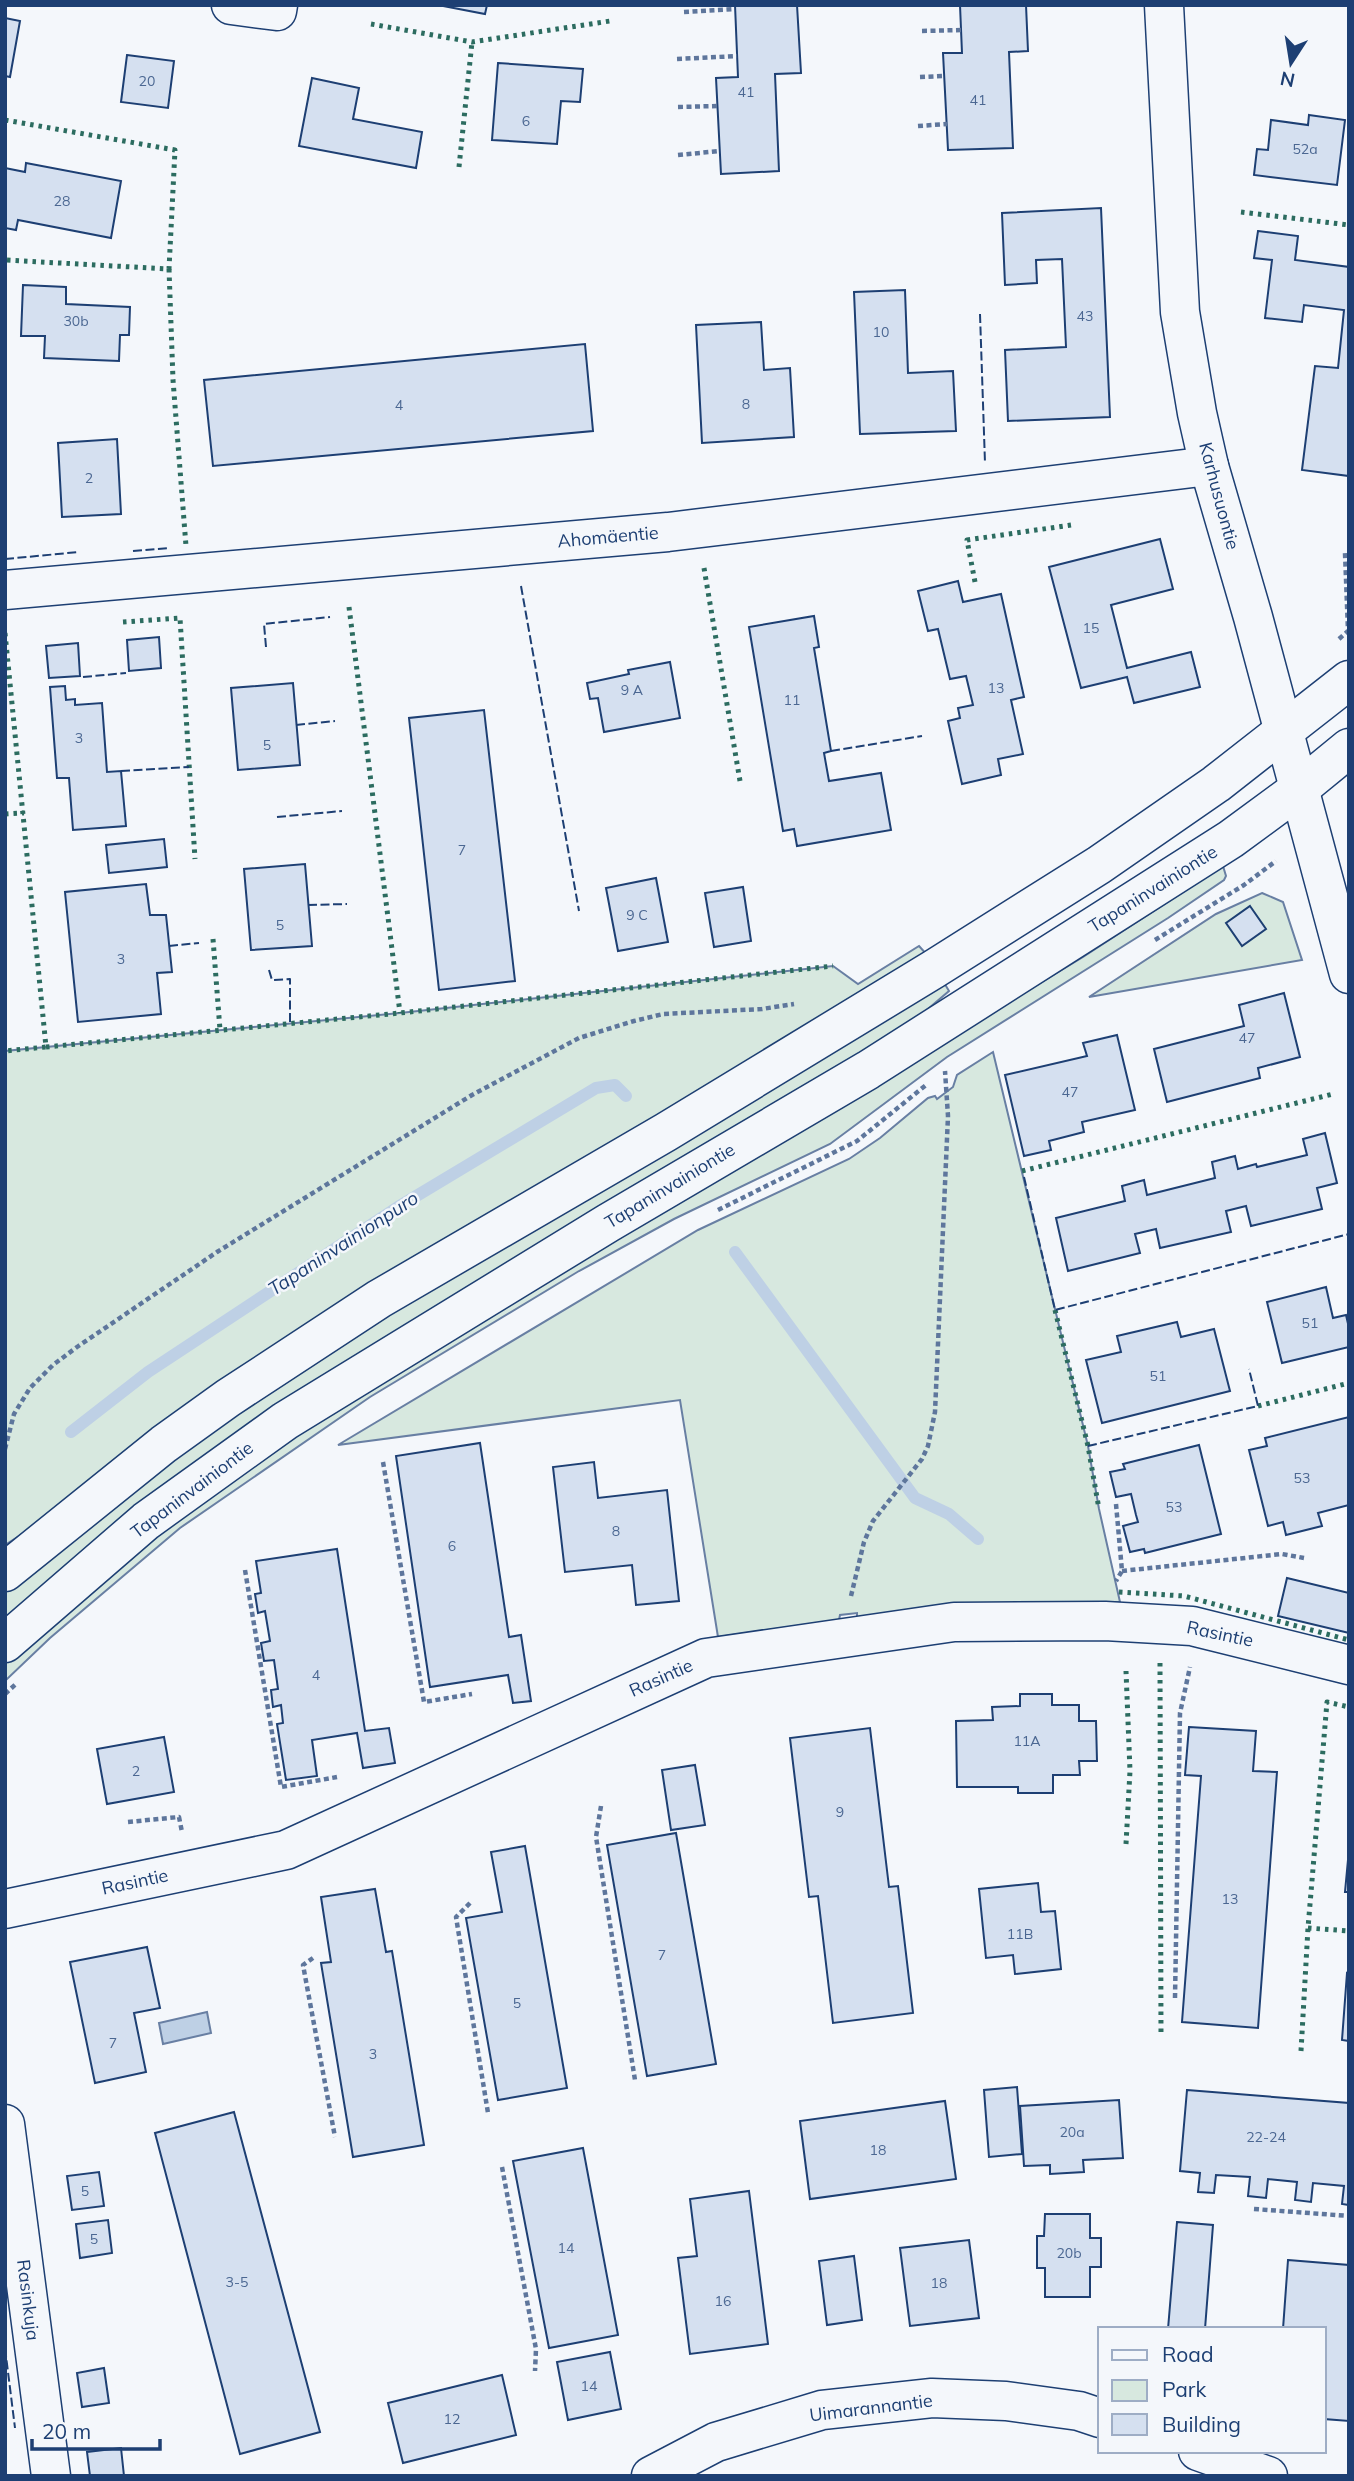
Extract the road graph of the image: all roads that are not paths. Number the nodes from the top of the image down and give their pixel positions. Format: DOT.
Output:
graph roads {
  1 [pos="231,5"];
  2 [pos="278,5"];
  3 [pos="1164,5"];
  4 [pos="1209,466"];
  5 [pos="5,590"];
  6 [pos="1349,680"];
  7 [pos="1283,730"];
  8 [pos="1349,748"];
  9 [pos="1299,789"];
  10 [pos="1349,974"];
  11 [pos="5,1572"];
  12 [pos="5,1643"];
  13 [pos="1349,1665"];
  14 [pos="5,1909"];
  15 [pos="5,2124"];
  16 [pos="1098,2417"];
  17 [pos="1204,2453"];
  18 [pos="51,2476"];
  19 [pos="651,2476"];
  20 [pos="1268,2476"];
  1 -- 2 [label="street"];
  3 -- 4 [label="street, Karhusuontie"];
  4 -- 5 [label="street, Ahomäentie"];
  4 -- 7 [label="street, Karhusuontie"];
  6 -- 7 [label="street"];
  7 -- 9 [label="street, Karhusuontie"];
  7 -- 11 [label="street"];
  8 -- 9 [label="street, Tapaninvainiontie"];
  9 -- 10 [label="street, Karhusuontie"];
  9 -- 12 [label="street, Tapaninvainiontie"];
  13 -- 14 [label="street, Rasintie"];
  15 -- 18 [label="street, Rasinkuja"];
  16 -- 19 [label="street, Uimarannantie"];
  17 -- 20 [label="street"];
}
